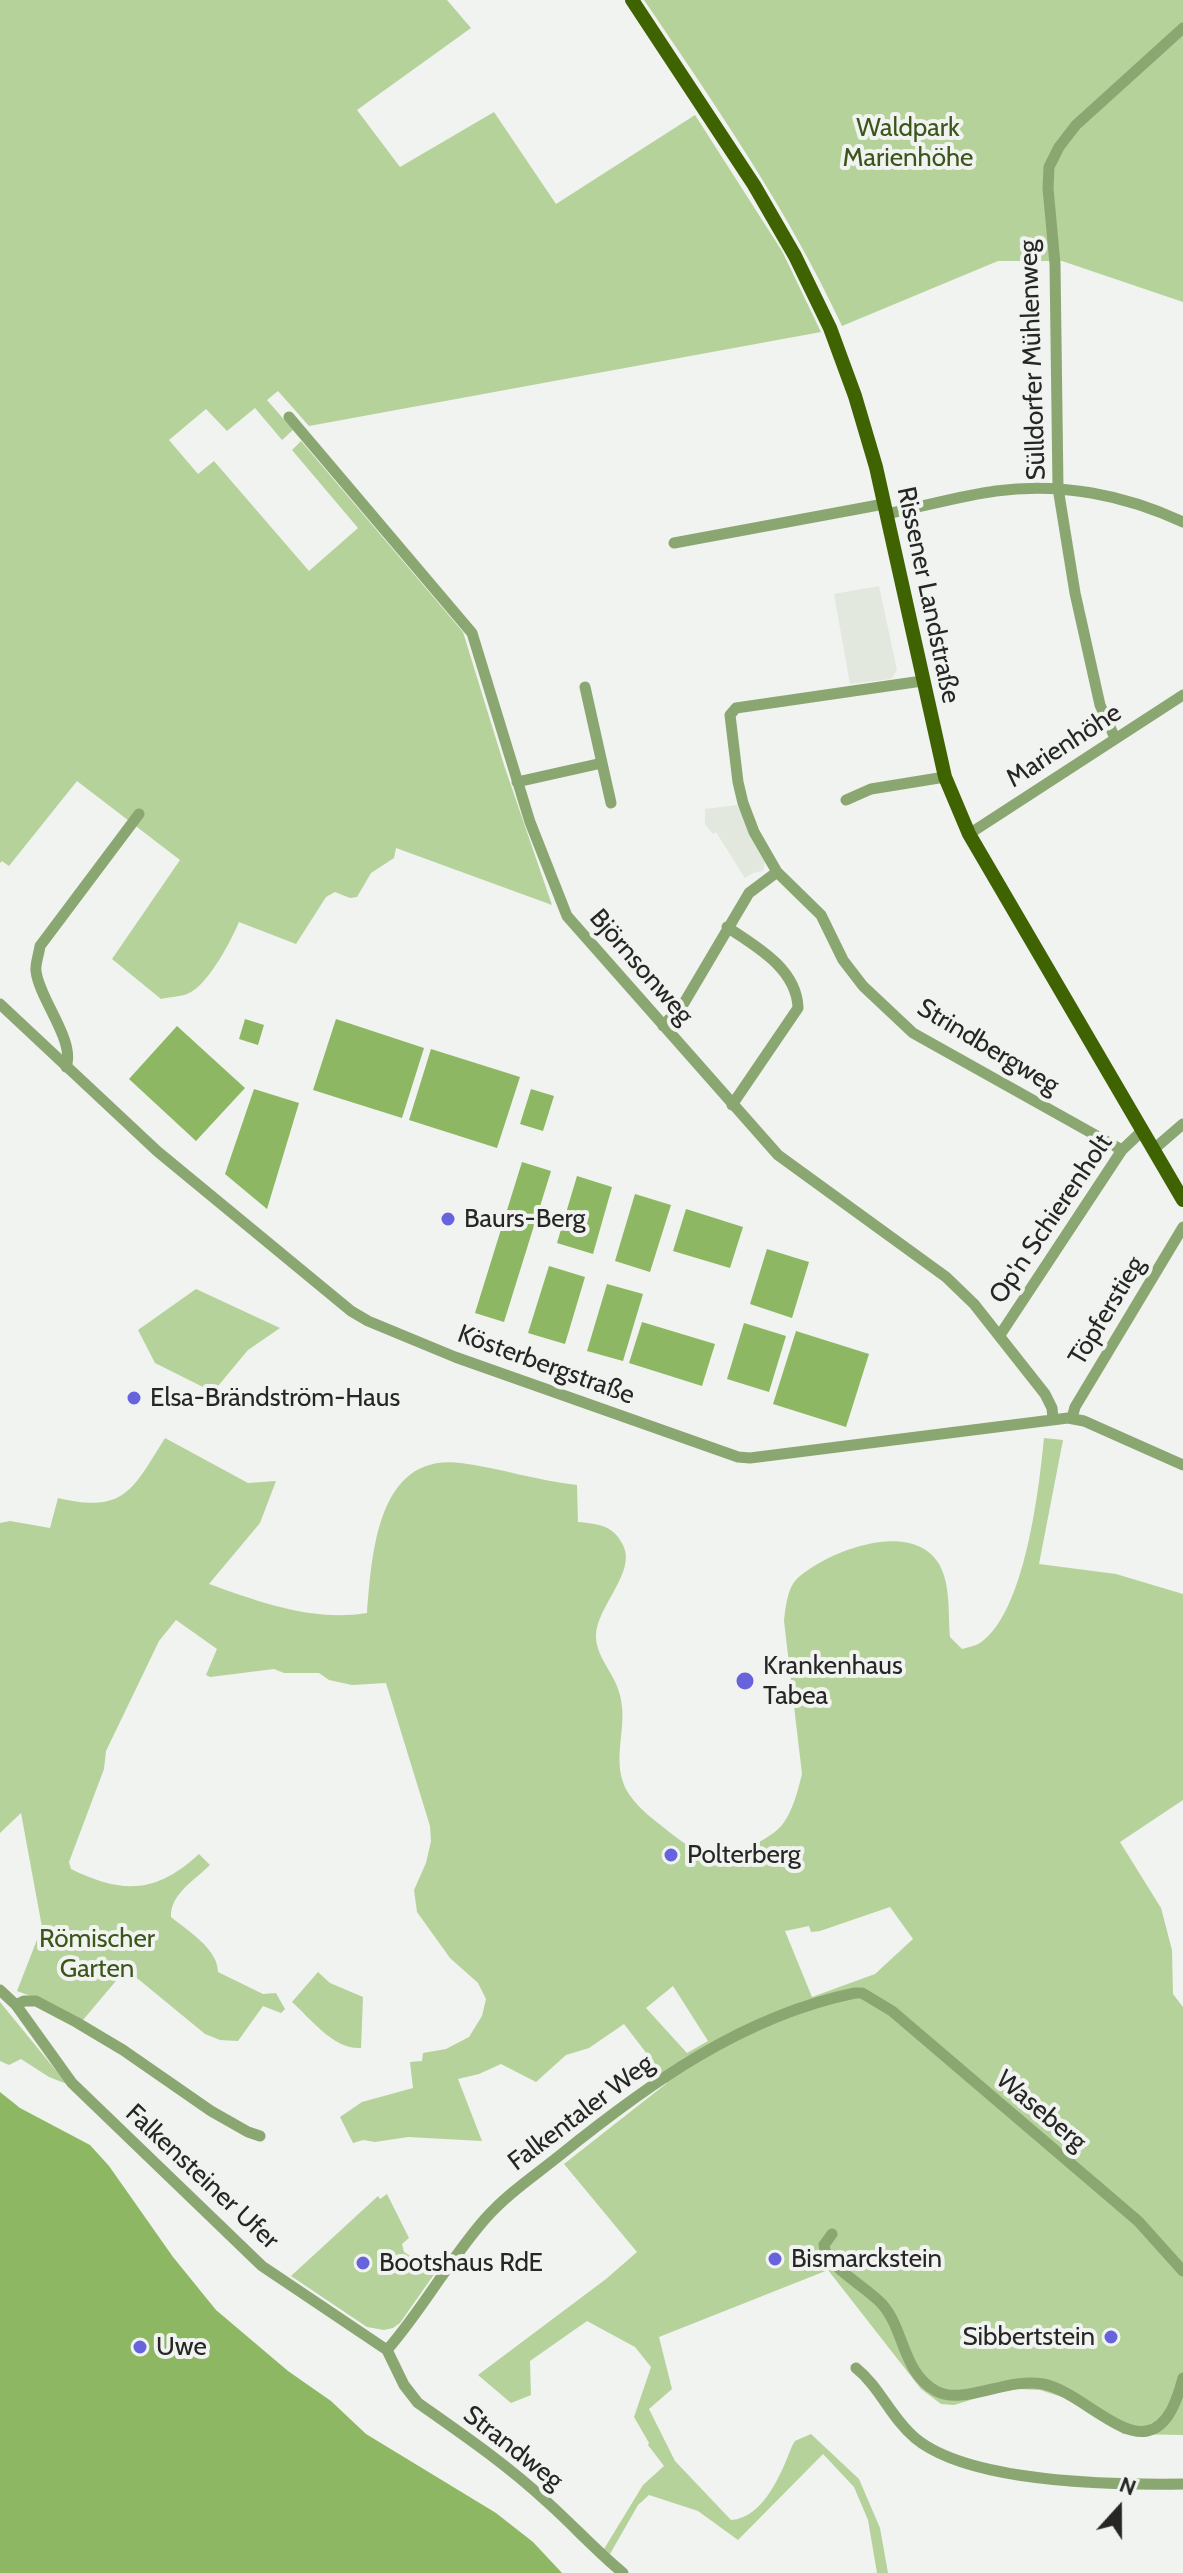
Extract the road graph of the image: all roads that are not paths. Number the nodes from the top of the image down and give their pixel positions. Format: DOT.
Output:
graph roads {
  1 [pos="632,0"];
  2 [pos="1183,28"];
  3 [pos="289,417"];
  4 [pos="1058,488"];
  5 [pos="885,509"];
  6 [pos="1183,522"];
  7 [pos="674,543"];
  8 [pos="922,681"];
  9 [pos="585,687"];
  10 [pos="1183,695"];
  11 [pos="1115,738"];
  12 [pos="602,763"];
  13 [pos="945,777"];
  14 [pos="517,782"];
  15 [pos="846,800"];
  16 [pos="611,803"];
  17 [pos="139,814"];
  18 [pos="969,834"];
  19 [pos="777,872"];
  20 [pos="727,927"];
  21 [pos="0,1004"];
  22 [pos="663,1026"];
  23 [pos="66,1067"];
  24 [pos="732,1105"];
  25 [pos="1183,1124"];
  26 [pos="1142,1131"];
  27 [pos="1154,1149"];
  28 [pos="1122,1150"];
  29 [pos="1183,1200"];
  30 [pos="1183,1227"];
  31 [pos="1000,1335"];
  32 [pos="1072,1418"];
  33 [pos="1053,1419"];
  34 [pos="1183,1465"];
  35 [pos="0,1990"];
  36 [pos="862,1993"];
  37 [pos="16,2005"];
  38 [pos="260,2136"];
  39 [pos="832,2234"];
  40 [pos="1183,2271"];
  41 [pos="387,2350"];
  42 [pos="856,2368"];
  43 [pos="1183,2378"];
  44 [pos="1183,2484"];
  45 [pos="623,2573"];
  1 -- 5 [label="main road, Rissener Landstraße"];
  2 -- 4 [label="street, Sülldorfer Mühlenweg"];
  3 -- 14 [label="street, Björnsonweg"];
  4 -- 5 [label="street"];
  4 -- 6 [label="street"];
  4 -- 11 [label="street, Sülldorfer Mühlenweg"];
  5 -- 7 [label="street"];
  5 -- 8 [label="main road, Rissener Landstraße"];
  8 -- 13 [label="main road, Rissener Landstraße"];
  8 -- 19 [label="street, Strindbergweg"];
  9 -- 12 [label="street"];
  10 -- 11 [label="street, Marienhöhe"];
  11 -- 18 [label="street, Marienhöhe"];
  12 -- 14 [label="street"];
  12 -- 16 [label="street"];
  13 -- 15 [label="street"];
  13 -- 18 [label="main road, Rissener Landstraße"];
  14 -- 22 [label="street, Björnsonweg"];
  17 -- 23 [label="street"];
  18 -- 26 [label="main road, Rissener Landstraße"];
  19 -- 20 [label="street"];
  19 -- 28 [label="street, Strindbergweg"];
  20 -- 22 [label="street"];
  20 -- 24 [label="street"];
  21 -- 23 [label="street, Kösterbergstraße"];
  22 -- 24 [label="street, Björnsonweg"];
  23 -- 33 [label="street, Kösterbergstraße"];
  24 -- 31 [label="street, Björnsonweg"];
  25 -- 27 [label="street"];
  26 -- 27 [label="main road, Rissener Landstraße"];
  26 -- 28 [label="street, Op'n Schierenholt"];
  27 -- 29 [label="main road, Rissener Landstraße"];
  28 -- 31 [label="street, Op'n Schierenholt"];
  30 -- 32 [label="street, Töpferstieg"];
  31 -- 33 [label="street, Björnsonweg"];
  32 -- 33 [label="street, Kösterbergstraße"];
  32 -- 34 [label="street, Kösterbergstraße"];
  35 -- 37 [label="street, Falkensteiner Ufer"];
  36 -- 40 [label="street, Waseberg"];
  36 -- 41 [label="street, Falkentaler Weg"];
  37 -- 38 [label="street, Falkensteiner Ufer"];
  37 -- 41 [label="street, Falkensteiner Ufer"];
  39 -- 43 [label="street"];
  41 -- 45 [label="street, Strandweg"];
  42 -- 44 [label="street"];
}
